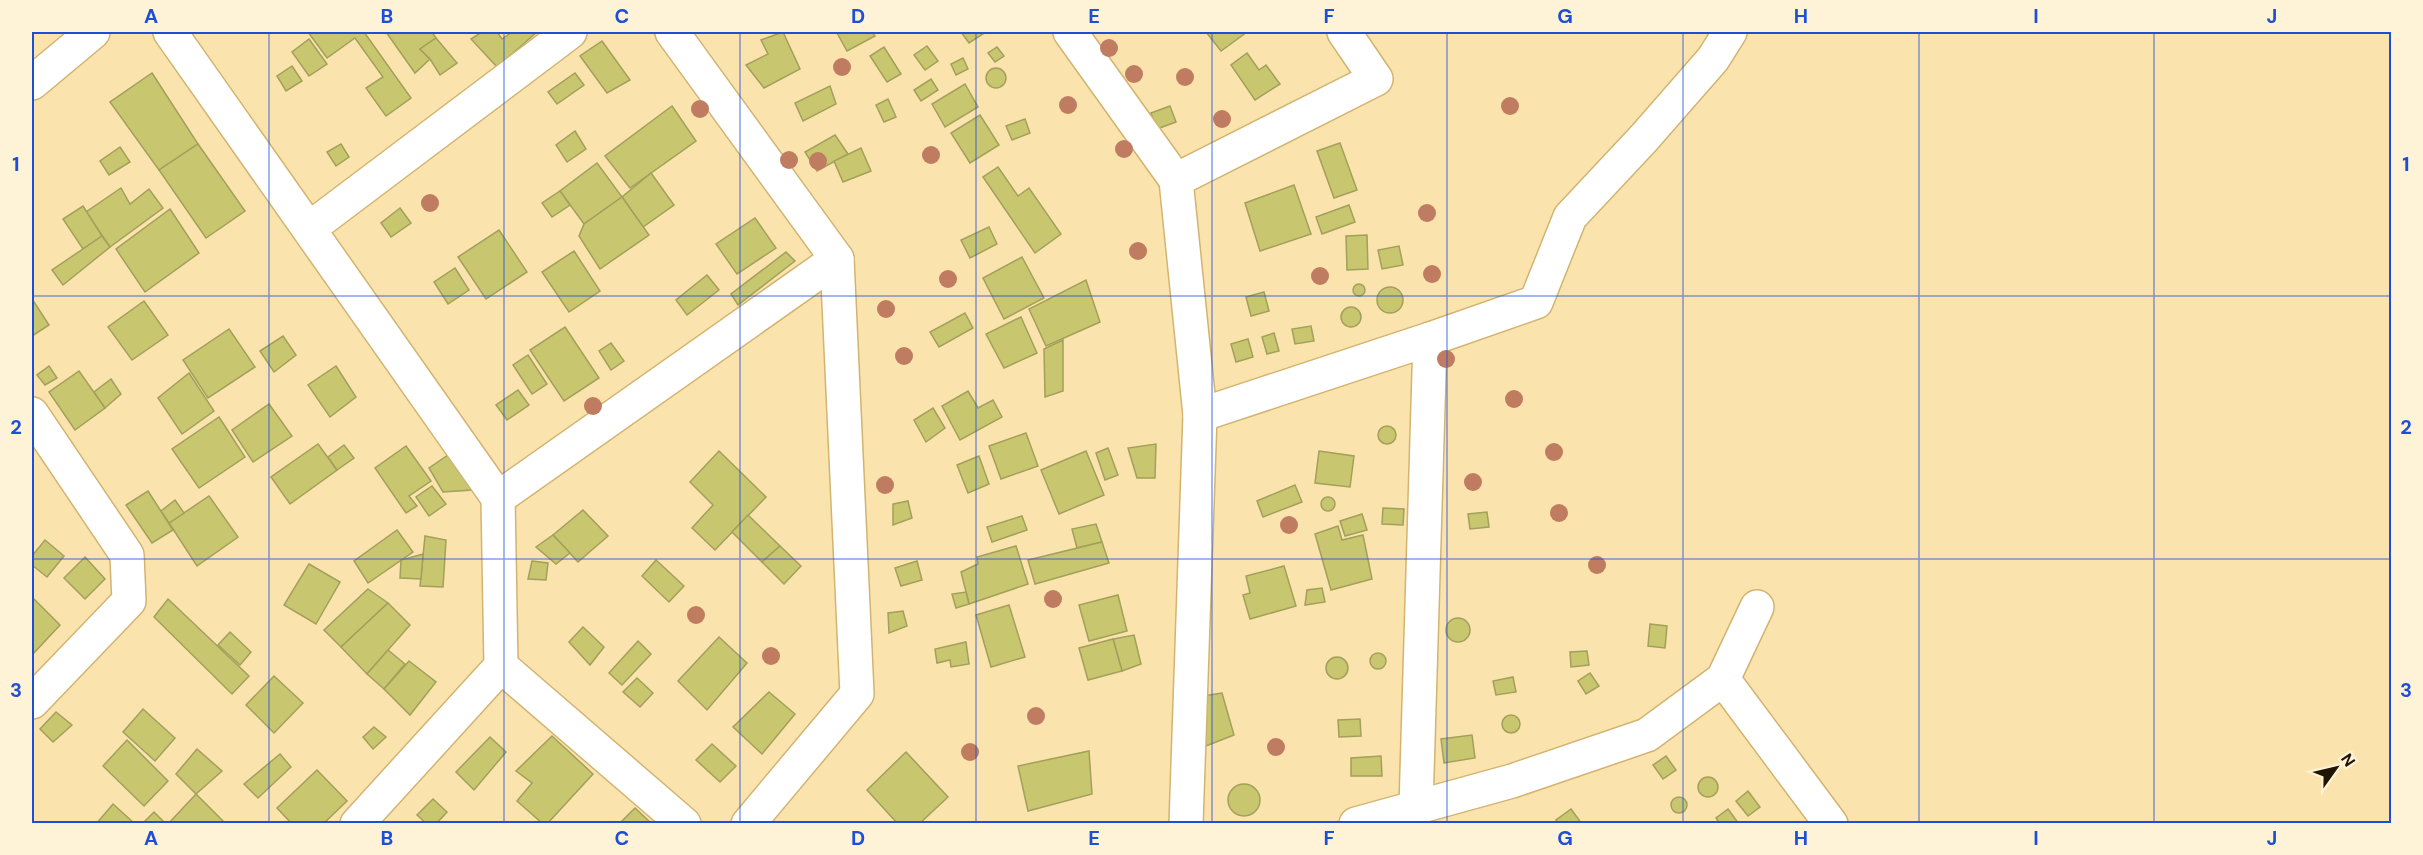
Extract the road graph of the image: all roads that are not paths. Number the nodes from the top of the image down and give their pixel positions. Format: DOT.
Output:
graph roads {
  1 [pos="93,32"];
  2 [pos="170,32"];
  3 [pos="570,32"];
  4 [pos="672,32"];
  5 [pos="1070,32"];
  6 [pos="1344,32"];
  7 [pos="1730,32"];
  8 [pos="32,83"];
  9 [pos="1176,180"];
  10 [pos="310,228"];
  11 [pos="837,259"];
  12 [pos="1430,339"];
  13 [pos="32,414"];
  14 [pos="1200,415"];
  15 [pos="498,498"];
  16 [pos="1757,607"];
  17 [pos="501,666"];
  18 [pos="1723,680"];
  19 [pos="32,702"];
  20 [pos="1416,807"];
  21 [pos="357,824"];
  22 [pos="684,824"];
  23 [pos="748,824"];
  24 [pos="1186,824"];
  25 [pos="1356,824"];
  26 [pos="1831,824"];
  1 -- 8 [label="street"];
  2 -- 10 [label="street"];
  3 -- 10 [label="street"];
  4 -- 11 [label="street"];
  5 -- 9 [label="street"];
  6 -- 9 [label="street"];
  7 -- 12 [label="street"];
  9 -- 14 [label="street"];
  10 -- 15 [label="street"];
  11 -- 15 [label="street"];
  11 -- 23 [label="street"];
  12 -- 14 [label="street"];
  12 -- 20 [label="street"];
  13 -- 19 [label="street"];
  14 -- 24 [label="street"];
  15 -- 17 [label="street"];
  16 -- 18 [label="street"];
  17 -- 21 [label="street"];
  17 -- 22 [label="street"];
  18 -- 20 [label="street"];
  18 -- 26 [label="street"];
  20 -- 25 [label="street"];
}
